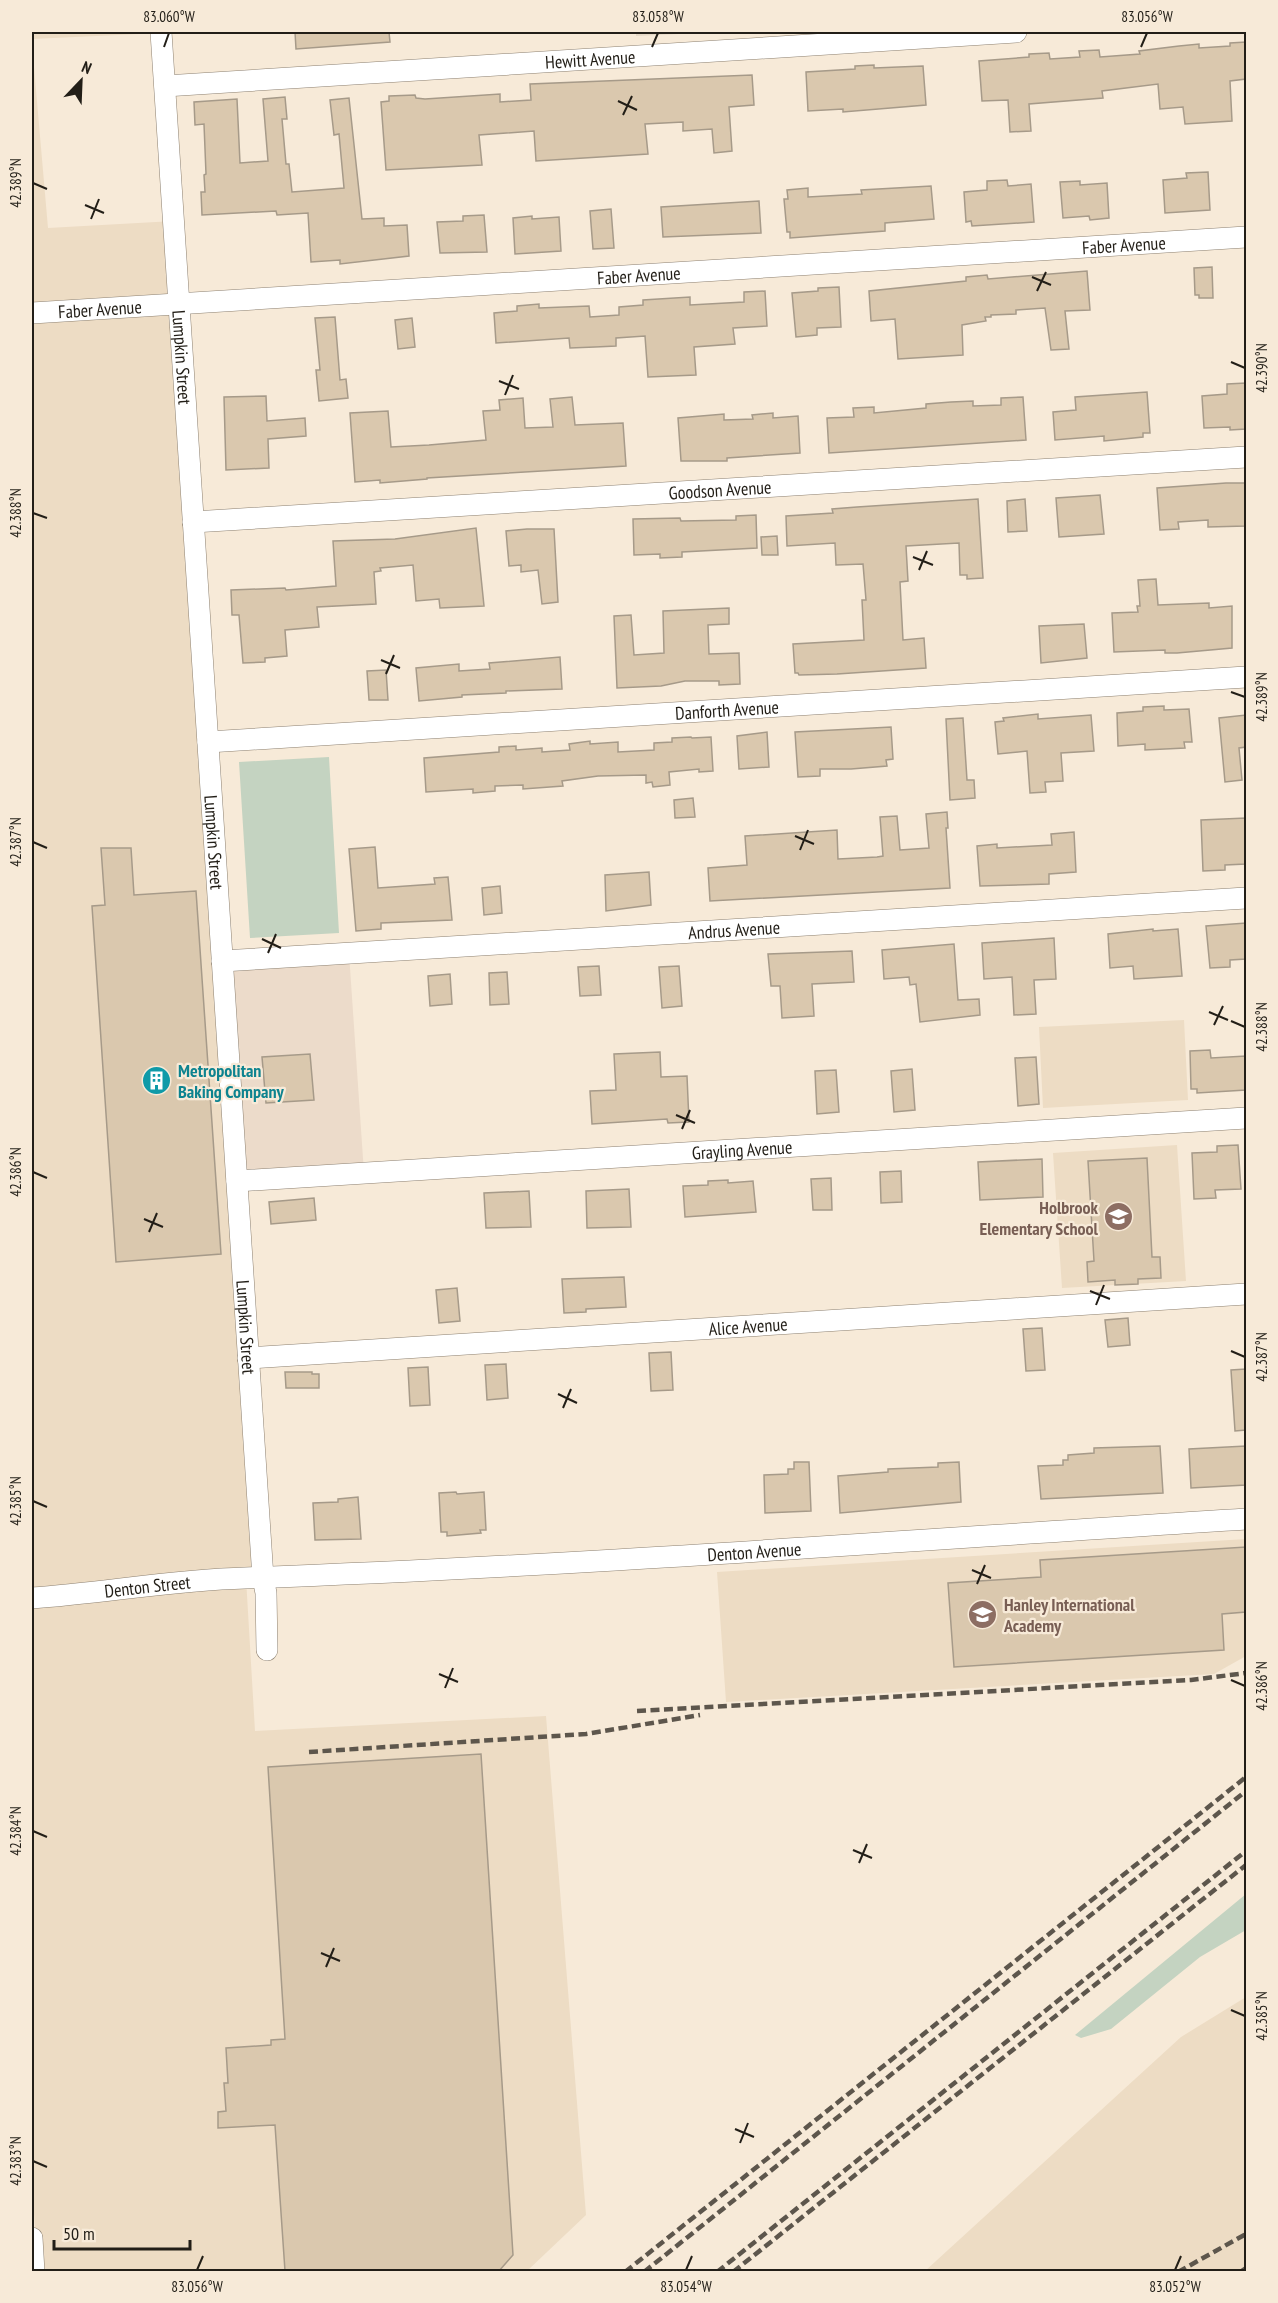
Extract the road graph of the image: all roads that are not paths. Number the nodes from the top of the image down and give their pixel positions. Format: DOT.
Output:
graph roads {
  1 [pos="161,32"];
  2 [pos="1016,32"];
  3 [pos="165,86"];
  4 [pos="1246,237"];
  5 [pos="179,303"];
  6 [pos="32,313"];
  7 [pos="1246,457"];
  8 [pos="194,522"];
  9 [pos="1246,677"];
  10 [pos="208,742"];
  11 [pos="1246,898"];
  12 [pos="222,961"];
  13 [pos="1246,1118"];
  14 [pos="237,1180"];
  15 [pos="1246,1294"];
  16 [pos="248,1358"];
  17 [pos="1246,1519"];
  18 [pos="263,1578"];
  19 [pos="32,1598"];
  20 [pos="267,1650"];
  21 [pos="32,2238"];
  22 [pos="34,2271"];
  1 -- 3 [label="street, Lumpkin Street"];
  2 -- 3 [label="street, Hewitt Avenue"];
  3 -- 5 [label="street, Lumpkin Street"];
  4 -- 5 [label="street, Faber Avenue"];
  5 -- 6 [label="street, Faber Avenue"];
  5 -- 8 [label="street, Lumpkin Street"];
  7 -- 8 [label="street, Goodson Avenue"];
  8 -- 10 [label="street, Lumpkin Street"];
  9 -- 10 [label="street, Danforth Avenue"];
  10 -- 12 [label="street, Lumpkin Street"];
  11 -- 12 [label="street, Andrus Avenue"];
  12 -- 14 [label="street, Lumpkin Street"];
  13 -- 14 [label="street, Grayling Avenue"];
  14 -- 16 [label="street, Lumpkin Street"];
  15 -- 16 [label="street, Alice Avenue"];
  16 -- 18 [label="street, Lumpkin Street"];
  17 -- 18 [label="street, Denton Avenue"];
  18 -- 19 [label="street, Denton Street"];
  18 -- 20 [label="street, Lumpkin Street"];
  21 -- 22 [label="street"];
}
